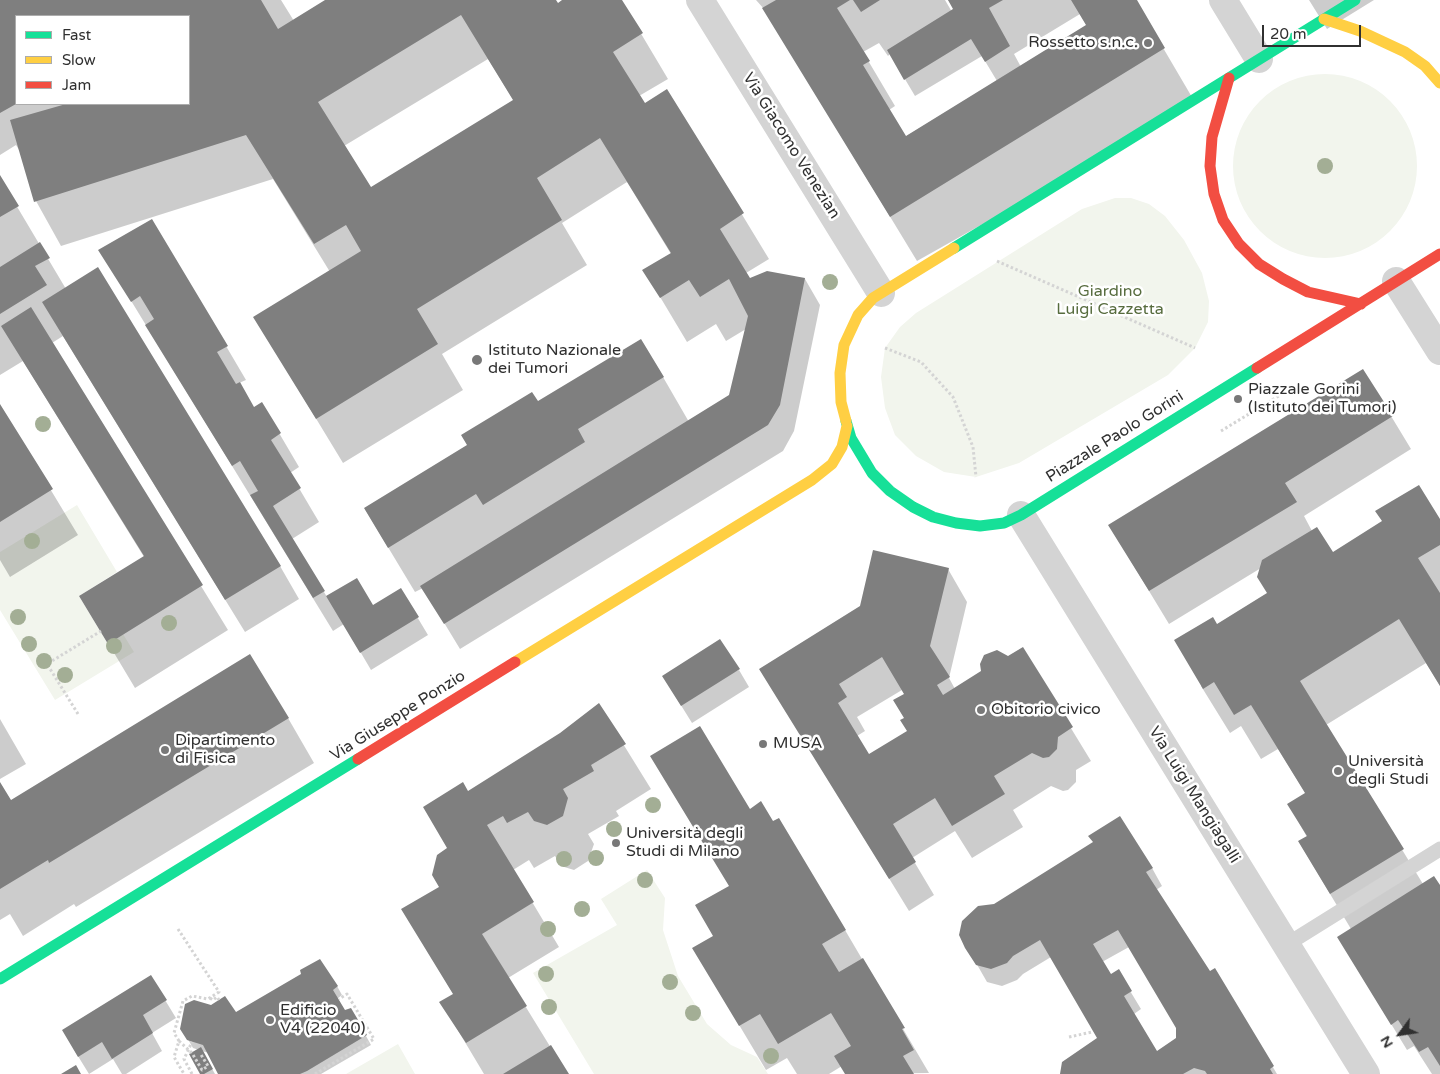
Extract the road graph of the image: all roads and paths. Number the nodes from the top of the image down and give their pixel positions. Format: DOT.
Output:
graph roads {
  1 [pos="700,0"];
  2 [pos="1223,0"];
  3 [pos="1355,0"];
  4 [pos="1324,19"];
  5 [pos="1259,59"];
  6 [pos="1229,78"];
  7 [pos="1440,83"];
  8 [pos="1440,254"];
  9 [pos="997,261"];
  10 [pos="1396,281"];
  11 [pos="881,292"];
  12 [pos="1361,304"];
  13 [pos="885,348"];
  14 [pos="1195,348"];
  15 [pos="1440,351"];
  16 [pos="1290,389"];
  17 [pos="848,426"];
  18 [pos="1221,431"];
  19 [pos="860,472"];
  20 [pos="835,476"];
  21 [pos="976,477"];
  22 [pos="879,479"];
  23 [pos="812,480"];
  24 [pos="1021,515"];
  25 [pos="100,631"];
  26 [pos="78,714"];
  27 [pos="1440,849"];
  28 [pos="178,929"];
  29 [pos="1286,945"];
  30 [pos="0,979"];
  31 [pos="210,998"];
  32 [pos="340,999"];
  33 [pos="219,1000"];
  34 [pos="1092,1032"];
  35 [pos="1069,1037"];
  36 [pos="179,1041"];
  37 [pos="192,1042"];
  38 [pos="188,1050"];
  39 [pos="200,1053"];
  40 [pos="184,1074"];
  41 [pos="192,1074"];
  42 [pos="315,1074"];
  43 [pos="1366,1074"];
  1 -- 11 [label="street, Via Giacomo Venezian"];
  2 -- 5 [label="street"];
  3 -- 4 [label="street, Piazzale Paolo Gorini"];
  4 -- 5 [label="street, Piazzale Paolo Gorini"];
  4 -- 7 [label="street"];
  5 -- 6 [label="street, Piazzale Paolo Gorini"];
  6 -- 11 [label="street, Piazzale Paolo Gorini"];
  6 -- 12 [label="street"];
  8 -- 10 [label="street, Piazzale Paolo Gorini"];
  9 -- 14 [label="path"];
  10 -- 12 [label="street, Piazzale Paolo Gorini"];
  10 -- 15 [label="street"];
  11 -- 17 [label="street, Piazzale Paolo Gorini"];
  12 -- 24 [label="street, Piazzale Paolo Gorini"];
  13 -- 21 [label="path"];
  16 -- 18 [label="path"];
  17 -- 22 [label="street, Piazzale Paolo Gorini"];
  17 -- 23 [label="street"];
  19 -- 22 [label="street, Piazzale Paolo Gorini"];
  20 -- 23 [label="street"];
  22 -- 24 [label="street, Piazzale Paolo Gorini"];
  23 -- 30 [label="street, Via Giuseppe Ponzio"];
  24 -- 29 [label="street, Via Luigi Mangiagalli"];
  25 -- 26 [label="path"];
  27 -- 29 [label="lane"];
  28 -- 31 [label="path"];
  29 -- 43 [label="street, Via Luigi Mangiagalli"];
  31 -- 33 [label="path"];
  31 -- 36 [label="path"];
  32 -- 42 [label="path"];
  34 -- 35 [label="path"];
  36 -- 38 [label="path"];
  36 -- 40 [label="path"];
  37 -- 38 [label="path"];
  38 -- 39 [label="path"];
  38 -- 41 [label="path"];
}
